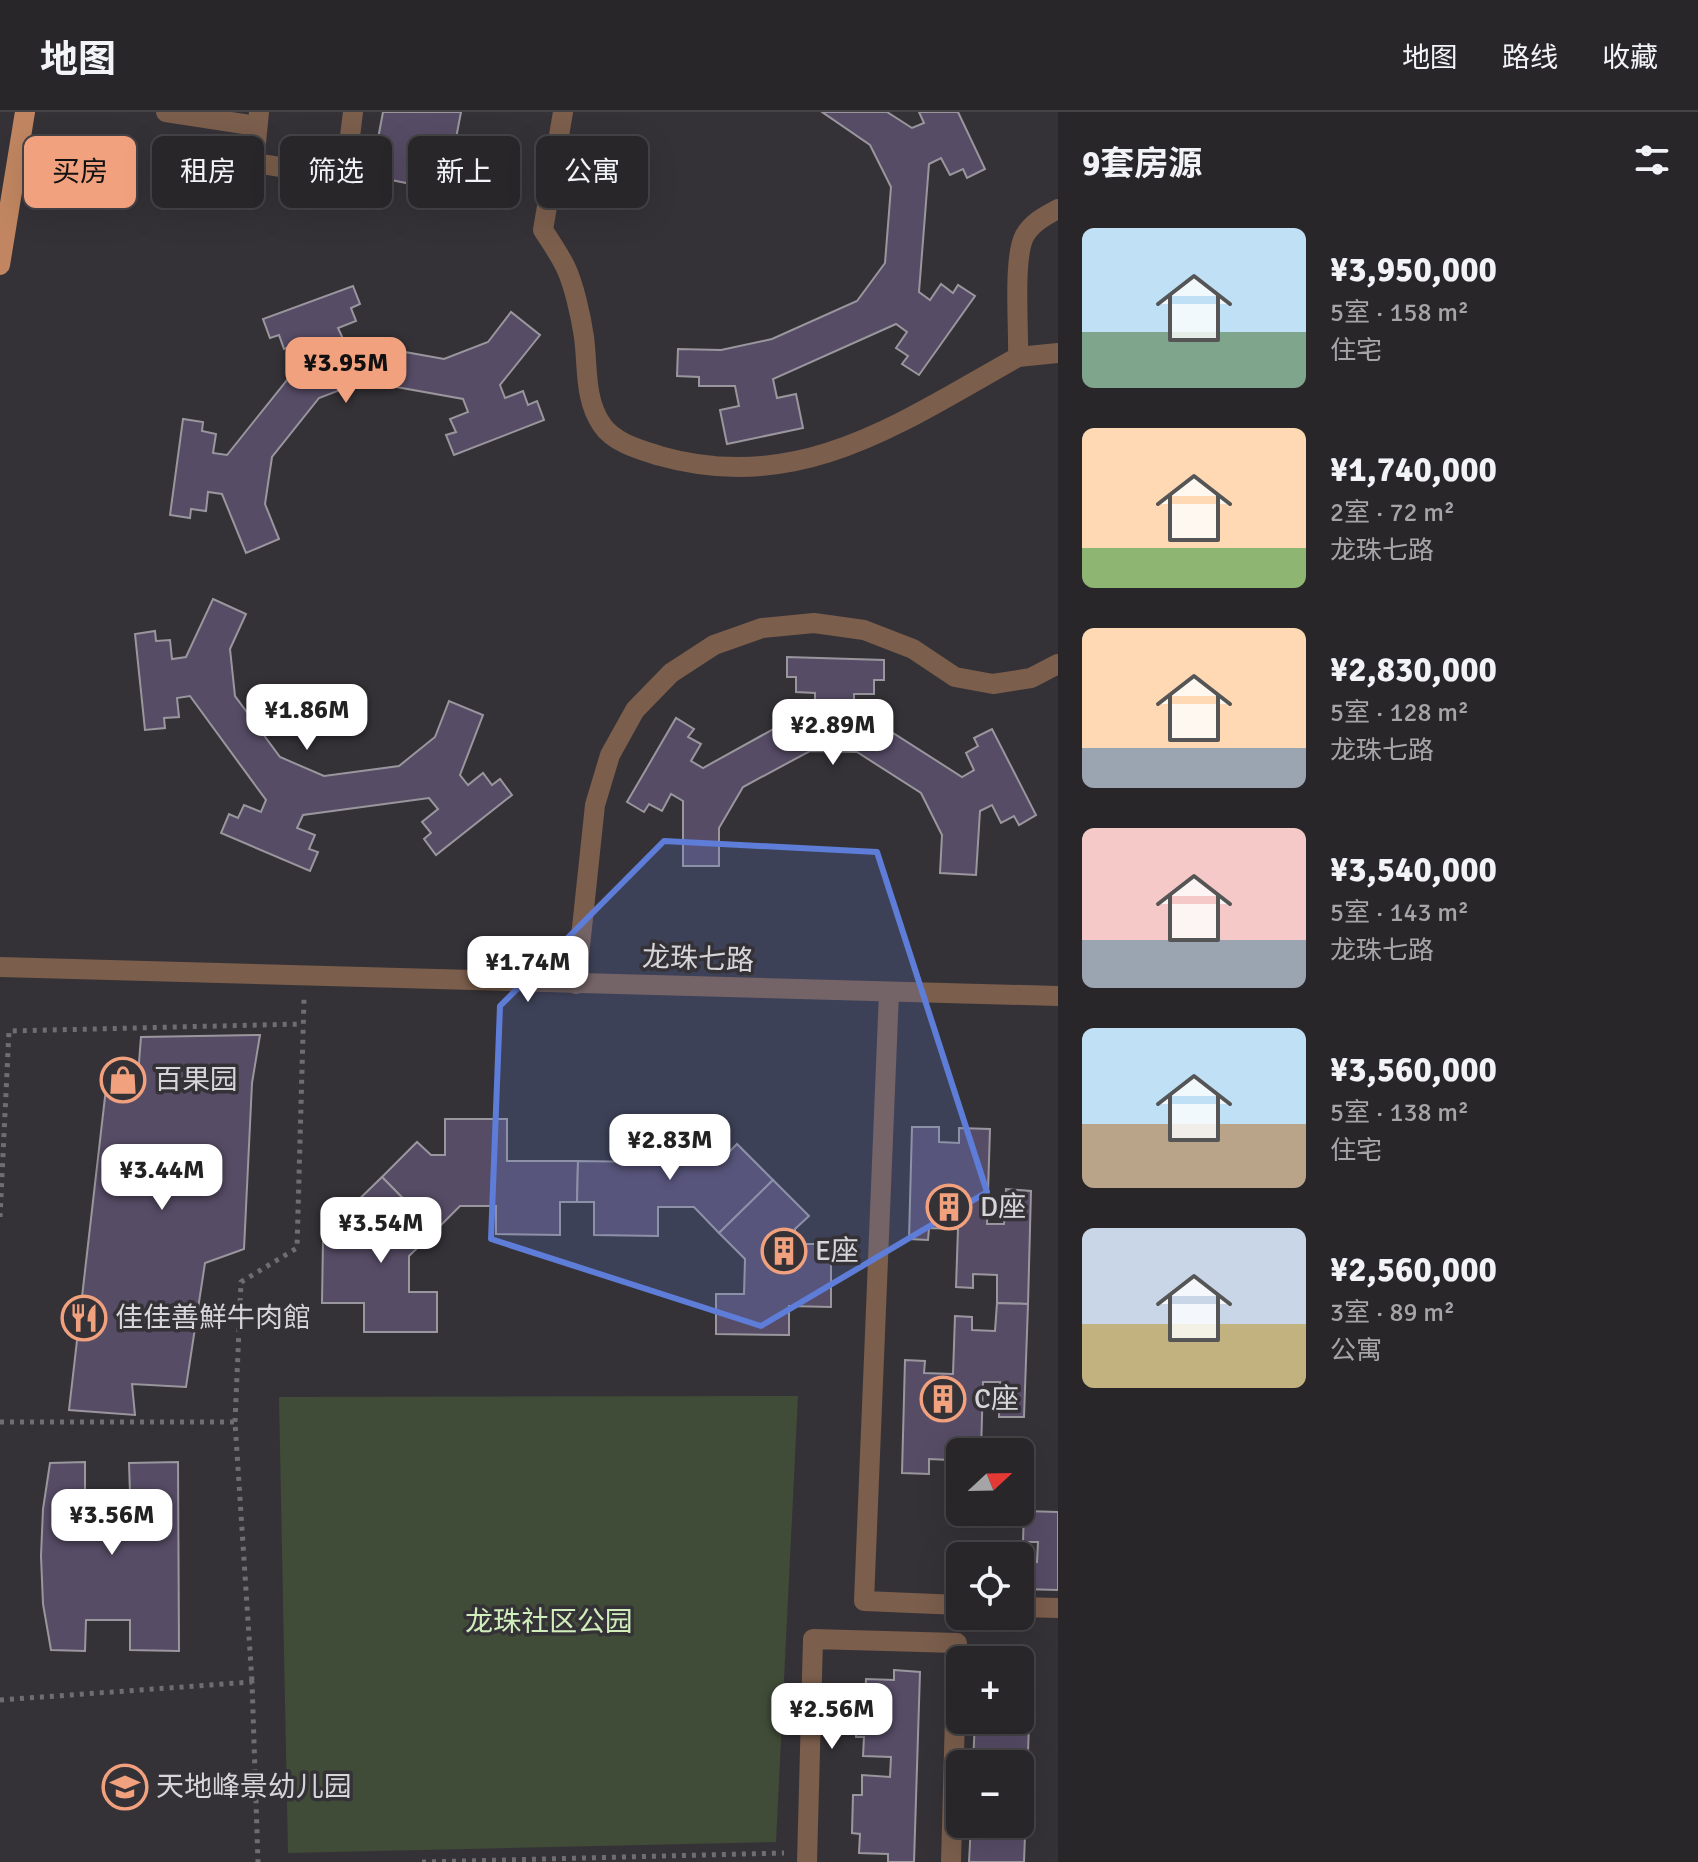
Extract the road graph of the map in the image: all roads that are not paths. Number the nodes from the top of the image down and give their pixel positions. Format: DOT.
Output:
graph roads {
  1 [pos="25,112"];
  2 [pos="166,112"];
  3 [pos="353,112"];
  4 [pos="563,112"];
  5 [pos="258,119"];
  6 [pos="1058,209"];
  7 [pos="0,265"];
  8 [pos="1058,353"];
  9 [pos="1018,357"];
  10 [pos="1058,664"];
  11 [pos="0,967"];
  12 [pos="576,984"];
  13 [pos="889,992"];
  14 [pos="1058,996"];
  15 [pos="946,1604"];
  16 [pos="1034,1607"];
  17 [pos="1058,1608"];
  18 [pos="807,1857"];
  19 [pos="951,1862"];
  1 -- 7 [label="main road"];
  2 -- 5 [label="street"];
  3 -- 5 [label="street"];
  4 -- 9 [label="street"];
  6 -- 9 [label="street"];
  8 -- 9 [label="street"];
  10 -- 12 [label="street"];
  11 -- 12 [label="street, 龙珠七路"];
  12 -- 13 [label="street, 龙珠七路"];
  13 -- 14 [label="street, 龙珠七路"];
  13 -- 15 [label="street"];
  16 -- 17 [label="street"];
  18 -- 19 [label="street"];
}
